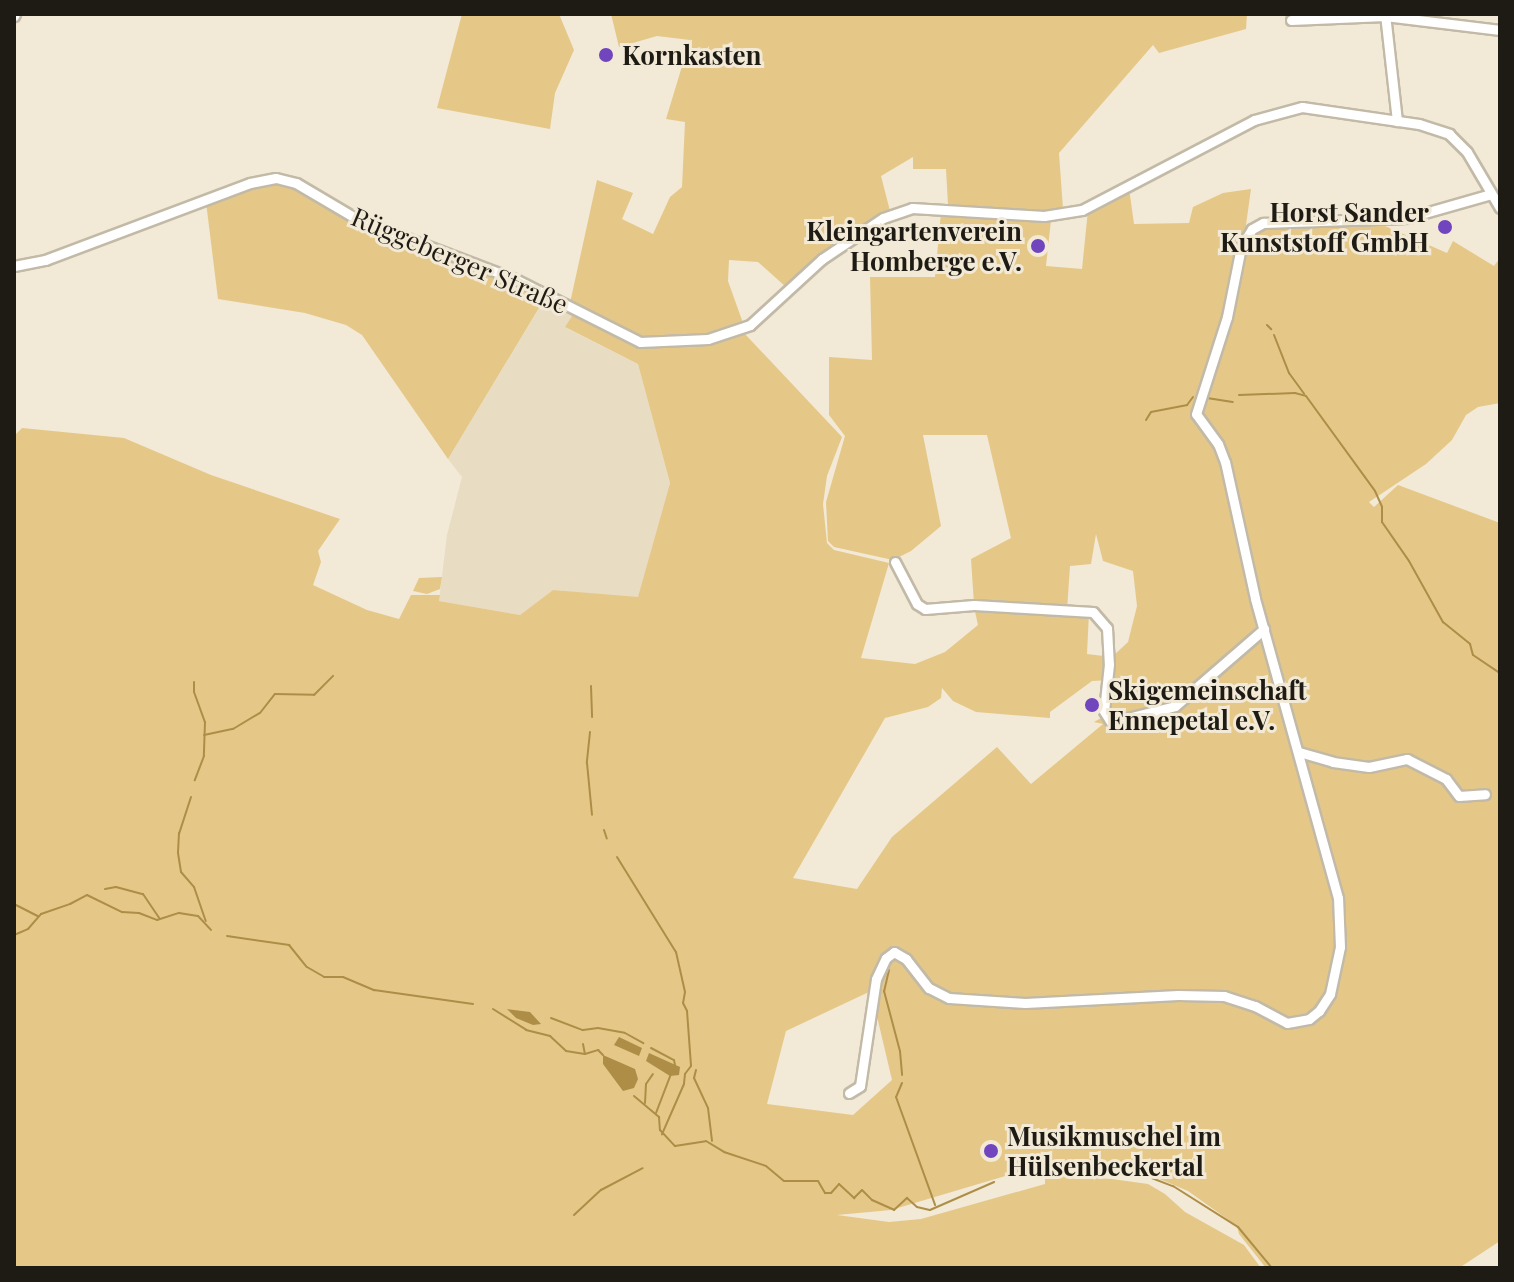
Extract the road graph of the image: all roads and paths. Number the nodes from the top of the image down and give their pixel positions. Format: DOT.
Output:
graph roads {
  1 [pos="1385,15"];
  2 [pos="1291,20"];
  3 [pos="1500,30"];
  4 [pos="1397,121"];
  5 [pos="1491,194"];
  6 [pos="1500,208"];
  7 [pos="14,266"];
  8 [pos="895,562"];
  9 [pos="1264,629"];
  10 [pos="1299,752"];
  11 [pos="1485,794"];
  12 [pos="849,1093"];
  1 -- 2 [label="street"];
  1 -- 3 [label="street"];
  1 -- 4 [label="street"];
  4 -- 5 [label="street, Rüggeberger Straße"];
  4 -- 7 [label="street, Rüggeberger Straße"];
  5 -- 6 [label="street, Rüggeberger Straße"];
  5 -- 9 [label="street"];
  8 -- 9 [label="street"];
  9 -- 10 [label="street"];
  10 -- 11 [label="street"];
  10 -- 12 [label="street"];
}
